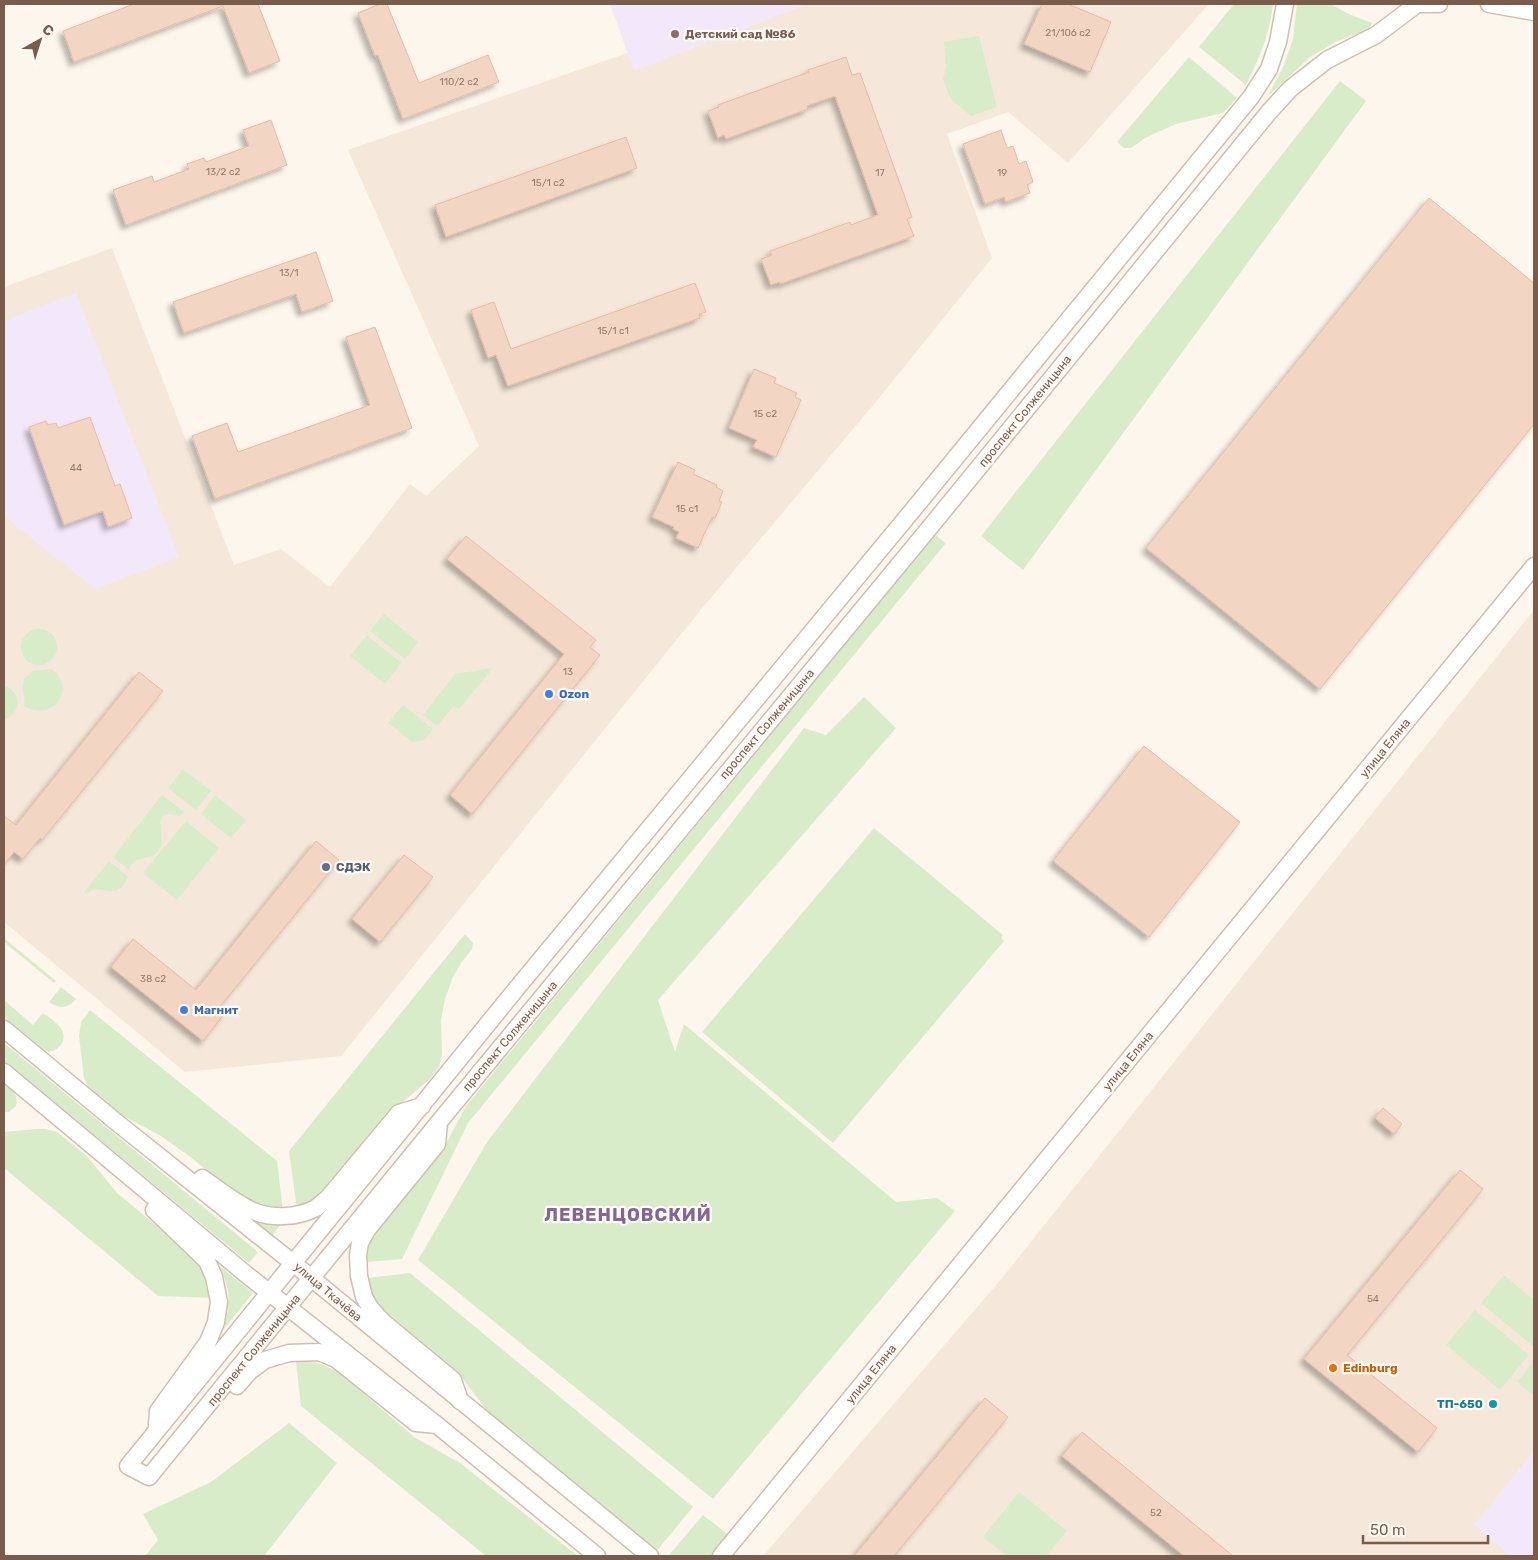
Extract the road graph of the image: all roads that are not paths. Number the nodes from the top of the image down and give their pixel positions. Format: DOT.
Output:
graph roads {
  1 [pos="1285,4"];
  2 [pos="1414,4"];
  3 [pos="1439,4"];
  4 [pos="1489,4"];
  5 [pos="1534,12"];
  6 [pos="1534,566"];
  7 [pos="4,1029"];
  8 [pos="4,1072"];
  9 [pos="422,1106"];
  10 [pos="439,1122"];
  11 [pos="154,1152"];
  12 [pos="131,1178"];
  13 [pos="293,1263"];
  14 [pos="311,1278"];
  15 [pos="269,1292"];
  16 [pos="289,1307"];
  17 [pos="460,1402"];
  18 [pos="437,1425"];
  19 [pos="156,1431"];
  20 [pos="175,1446"];
  21 [pos="597,1556"];
  22 [pos="650,1556"];
  23 [pos="721,1556"];
  1 -- 9 [label="street, проспект Солженицына"];
  2 -- 3 [label="street"];
  2 -- 10 [label="street, проспект Солженицына"];
  4 -- 5 [label="street"];
  6 -- 23 [label="street, улица Еляна"];
  7 -- 11 [label="street, улица Ткачёва"];
  8 -- 12 [label="street"];
  9 -- 11 [label="street"];
  9 -- 13 [label="street, проспект Солженицына"];
  10 -- 14 [label="street, проспект Солженицына"];
  10 -- 17 [label="street"];
  11 -- 13 [label="street, улица Ткачёва"];
  12 -- 15 [label="street"];
  12 -- 19 [label="street"];
  13 -- 14 [label="street, улица Ткачёва"];
  13 -- 15 [label="street, проспект Солженицына"];
  14 -- 16 [label="street, проспект Солженицына"];
  14 -- 17 [label="street, улица Ткачёва"];
  15 -- 16 [label="street"];
  15 -- 19 [label="street, проспект Солженицына"];
  16 -- 18 [label="street"];
  16 -- 20 [label="street, проспект Солженицына"];
  17 -- 22 [label="street, улица Ткачёва"];
  18 -- 20 [label="street"];
  18 -- 21 [label="street"];
  19 -- 20 [label="street, проспект Солженицына"];
}
